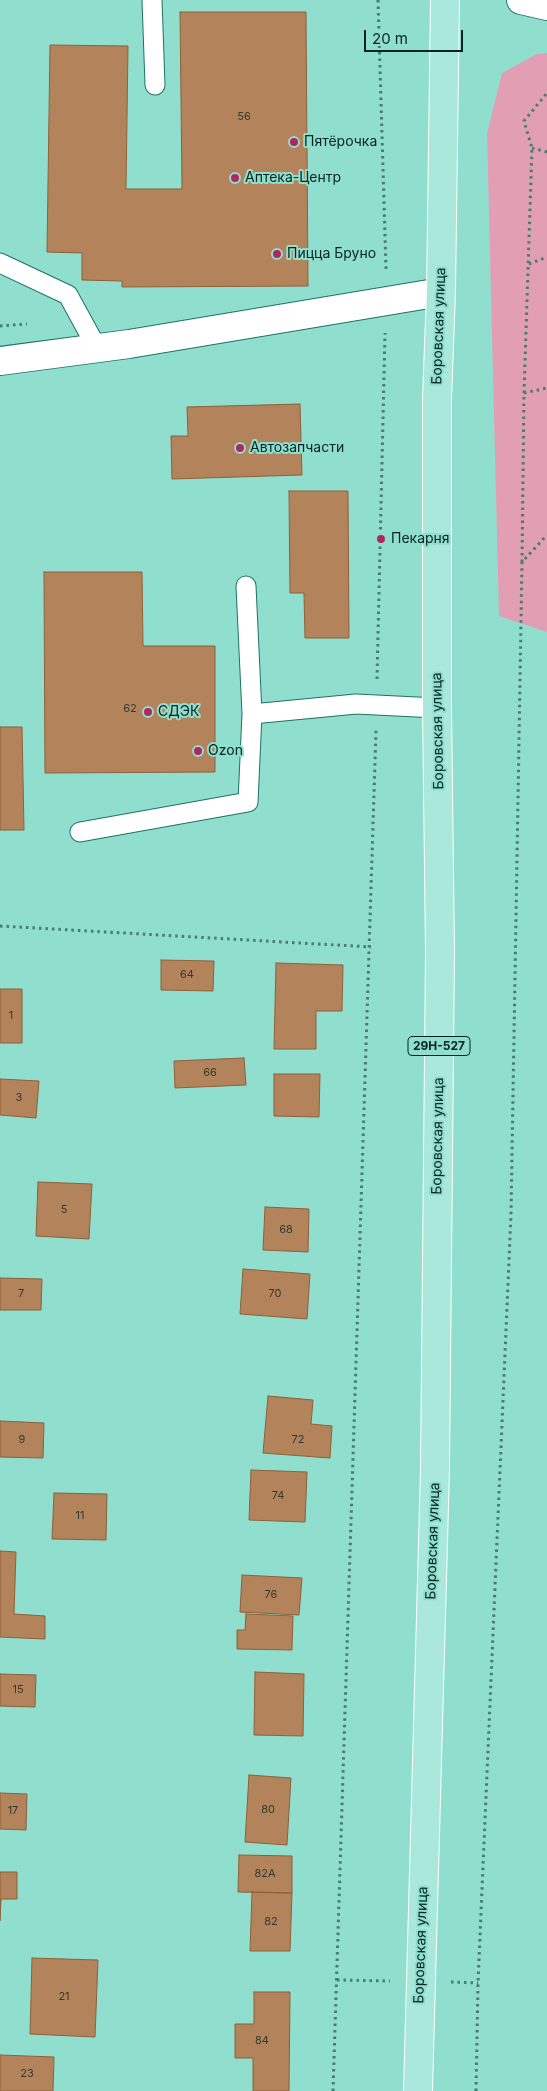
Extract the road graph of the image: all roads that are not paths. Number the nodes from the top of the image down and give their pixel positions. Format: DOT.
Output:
graph roads {
  1 [pos="152,0"];
  2 [pos="444,0"];
  3 [pos="521,0"];
  4 [pos="547,6"];
  5 [pos="155,85"];
  6 [pos="0,263"];
  7 [pos="441,292"];
  8 [pos="97,348"];
  9 [pos="0,361"];
  10 [pos="246,586"];
  11 [pos="437,708"];
  12 [pos="252,714"];
  13 [pos="80,832"];
  14 [pos="418,2091"];
  1 -- 5 [label="lane"];
  2 -- 7 [label="main road, Боровская улица / 29Н-527"];
  3 -- 4 [label="street"];
  6 -- 8 [label="lane"];
  7 -- 8 [label="street"];
  7 -- 11 [label="main road, Боровская улица / 29Н-527"];
  8 -- 9 [label="street"];
  10 -- 12 [label="lane"];
  11 -- 12 [label="lane"];
  11 -- 14 [label="main road, Боровская улица / 29Н-527"];
  12 -- 13 [label="lane"];
}
